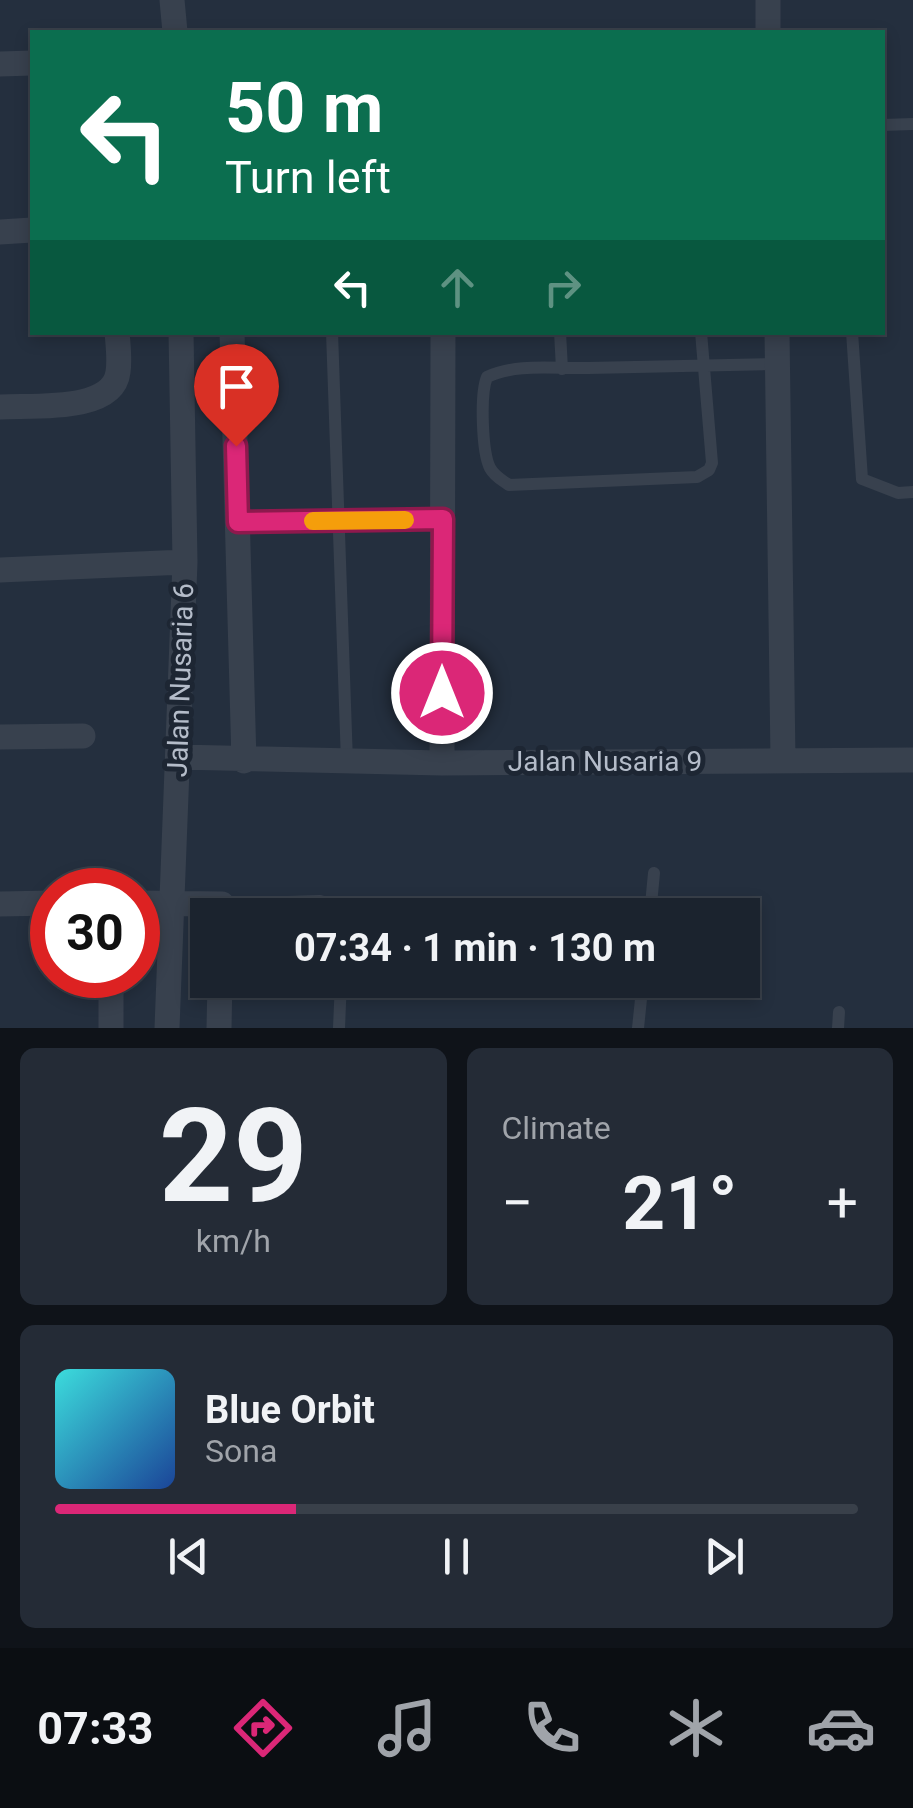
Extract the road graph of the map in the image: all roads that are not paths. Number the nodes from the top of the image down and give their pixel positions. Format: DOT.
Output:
graph roads {
  1 [pos="172,0"];
  2 [pos="768,0"];
  3 [pos="175,30"];
  4 [pos="768,30"];
  5 [pos="30,63"];
  6 [pos="0,64"];
  7 [pos="913,124"];
  8 [pos="885,125"];
  9 [pos="30,230"];
  10 [pos="0,232"];
  11 [pos="117,335"];
  12 [pos="181,335"];
  13 [pos="232,335"];
  14 [pos="332,335"];
  15 [pos="444,335"];
  16 [pos="560,335"];
  17 [pos="702,335"];
  18 [pos="776,335"];
  19 [pos="852,335"];
  20 [pos="777,364"];
  21 [pos="706,366"];
  22 [pos="562,368"];
  23 [pos="0,407"];
  24 [pos="913,492"];
  25 [pos="443,519"];
  26 [pos="338,520"];
  27 [pos="238,522"];
  28 [pos="185,562"];
  29 [pos="0,570"];
  30 [pos="83,736"];
  31 [pos="0,737"];
  32 [pos="178,757"];
  33 [pos="783,760"];
  34 [pos="913,760"];
  35 [pos="244,761"];
  36 [pos="347,762"];
  37 [pos="442,762"];
  38 [pos="654,872"];
  39 [pos="652,898"];
  40 [pos="30,903"];
  41 [pos="0,904"];
  42 [pos="160,904"];
  43 [pos="172,905"];
  44 [pos="190,907"];
  45 [pos="111,998"];
  46 [pos="220,998"];
  47 [pos="341,998"];
  48 [pos="641,998"];
  49 [pos="838,1012"];
  50 [pos="111,1028"];
  51 [pos="167,1028"];
  52 [pos="219,1028"];
  53 [pos="340,1028"];
  54 [pos="638,1028"];
  55 [pos="838,1028"];
  1 -- 3 [label="street"];
  2 -- 4 [label="street"];
  5 -- 6 [label="street"];
  7 -- 8 [label="lane"];
  9 -- 10 [label="street"];
  11 -- 23 [label="street"];
  12 -- 28 [label="street, Jalan Nusaria 6"];
  13 -- 27 [label="street"];
  14 -- 26 [label="lane"];
  15 -- 25 [label="street"];
  16 -- 22 [label="lane"];
  17 -- 21 [label="lane"];
  18 -- 20 [label="street"];
  19 -- 24 [label="lane"];
  20 -- 21 [label="lane"];
  20 -- 33 [label="street"];
  21 -- 22 [label="lane"];
  21 -- 22 [label="lane"];
  25 -- 26 [label="lane"];
  25 -- 37 [label="street"];
  26 -- 27 [label="lane"];
  26 -- 36 [label="lane"];
  27 -- 35 [label="street"];
  28 -- 29 [label="street"];
  28 -- 32 [label="street, Jalan Nusaria 6"];
  30 -- 31 [label="street"];
  32 -- 35 [label="street, Jalan Nusaria 9"];
  32 -- 43 [label="street, Jalan Nusaria 6"];
  33 -- 34 [label="street, Jalan Nusaria 9"];
  33 -- 37 [label="street, Jalan Nusaria 9"];
  35 -- 36 [label="street, Jalan Nusaria 9"];
  36 -- 37 [label="street, Jalan Nusaria 9"];
  38 -- 39 [label="lane"];
  40 -- 41 [label="street"];
  42 -- 43 [label="street"];
  43 -- 44 [label="street"];
  43 -- 51 [label="street, Jalan Nusaria 6"];
  45 -- 50 [label="street"];
  46 -- 52 [label="street"];
  47 -- 53 [label="lane"];
  48 -- 54 [label="lane"];
  49 -- 55 [label="lane"];
}
